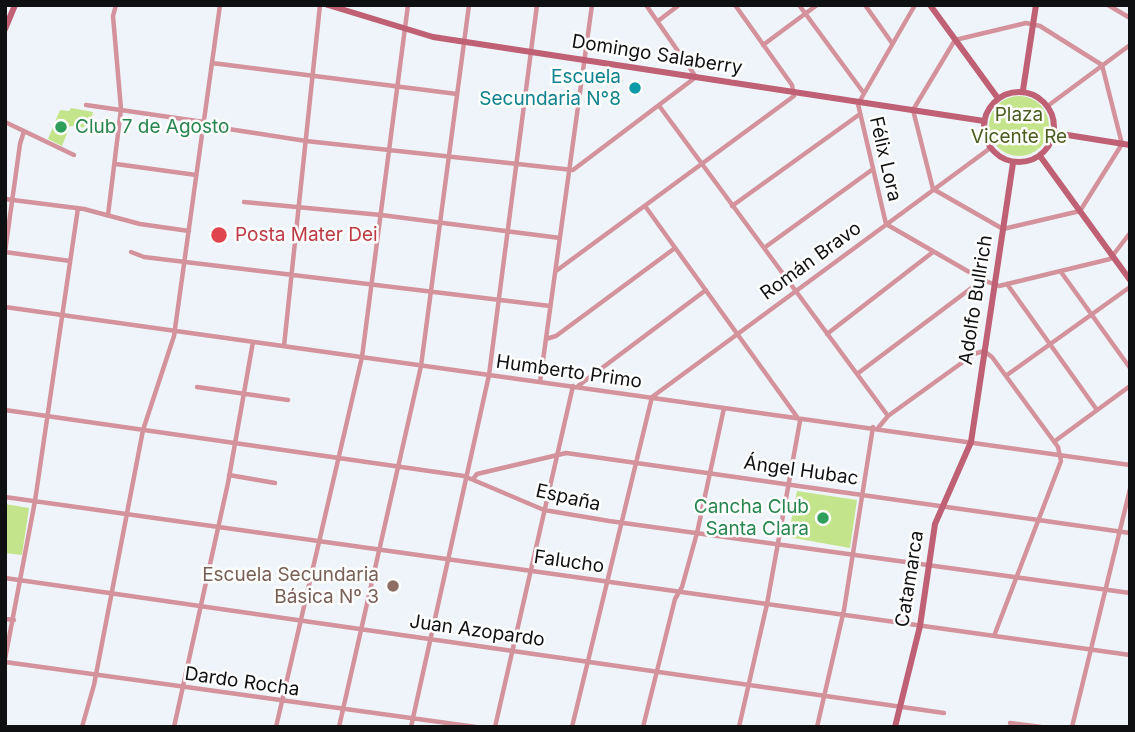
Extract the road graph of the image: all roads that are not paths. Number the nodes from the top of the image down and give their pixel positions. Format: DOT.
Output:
graph roads {
  1 [pos="15,5"];
  2 [pos="116,5"];
  3 [pos="220,5"];
  4 [pos="320,5"];
  5 [pos="328,5"];
  6 [pos="408,5"];
  7 [pos="470,5"];
  8 [pos="537,5"];
  9 [pos="592,5"];
  10 [pos="646,5"];
  11 [pos="679,5"];
  12 [pos="734,5"];
  13 [pos="799,5"];
  14 [pos="817,5"];
  15 [pos="865,5"];
  16 [pos="915,5"];
  17 [pos="930,5"];
  18 [pos="1036,5"];
  19 [pos="1108,5"];
  20 [pos="806,14"];
  21 [pos="1130,18"];
  22 [pos="658,21"];
  23 [pos="1033,23"];
  24 [pos="5,29"];
  25 [pos="406,30"];
  26 [pos="955,40"];
  27 [pos="464,42"];
  28 [pos="892,43"];
  29 [pos="763,45"];
  30 [pos="1130,45"];
  31 [pos="531,52"];
  32 [pos="584,60"];
  33 [pos="212,63"];
  34 [pos="1102,65"];
  35 [pos="696,77"];
  36 [pos="312,78"];
  37 [pos="398,88"];
  38 [pos="1023,90"];
  39 [pos="863,92"];
  40 [pos="796,93"];
  41 [pos="457,94"];
  42 [pos="997,97"];
  43 [pos="858,102"];
  44 [pos="86,105"];
  45 [pos="1049,105"];
  46 [pos="660,107"];
  47 [pos="121,109"];
  48 [pos="913,110"];
  49 [pos="860,114"];
  50 [pos="984,121"];
  51 [pos="5,122"];
  52 [pos="203,123"];
  53 [pos="24,131"];
  54 [pos="1055,133"];
  55 [pos="306,141"];
  56 [pos="1126,144"];
  57 [pos="989,149"];
  58 [pos="390,151"];
  59 [pos="74,155"];
  60 [pos="1040,156"];
  61 [pos="450,158"];
  62 [pos="1013,163"];
  63 [pos="116,164"];
  64 [pos="702,164"];
  65 [pos="516,165"];
  66 [pos="873,169"];
  67 [pos="569,171"];
  68 [pos="196,175"];
  69 [pos="933,190"];
  70 [pos="5,199"];
  71 [pos="12,200"];
  72 [pos="243,202"];
  73 [pos="732,205"];
  74 [pos="299,206"];
  75 [pos="645,206"];
  76 [pos="78,208"];
  77 [pos="1080,211"];
  78 [pos="108,215"];
  79 [pos="381,215"];
  80 [pos="441,222"];
  81 [pos="886,223"];
  82 [pos="1003,229"];
  83 [pos="507,230"];
  84 [pos="189,231"];
  85 [pos="1130,233"];
  86 [pos="560,238"];
  87 [pos="675,248"];
  88 [pos="764,248"];
  89 [pos="5,252"];
  90 [pos="131,252"];
  91 [pos="933,252"];
  92 [pos="1114,257"];
  93 [pos="70,261"];
  94 [pos="185,261"];
  95 [pos="556,271"];
  96 [pos="1061,272"];
  97 [pos="292,274"];
  98 [pos="983,280"];
  99 [pos="1130,280"];
  100 [pos="372,284"];
  101 [pos="1007,284"];
  102 [pos="994,285"];
  103 [pos="1130,286"];
  104 [pos="706,290"];
  105 [pos="794,290"];
  106 [pos="431,291"];
  107 [pos="498,299"];
  108 [pos="550,306"];
  109 [pos="5,307"];
  110 [pos="62,315"];
  111 [pos="1091,315"];
  112 [pos="175,331"];
  113 [pos="736,332"];
  114 [pos="827,334"];
  115 [pos="546,340"];
  116 [pos="253,342"];
  117 [pos="1049,345"];
  118 [pos="284,346"];
  119 [pos="984,351"];
  120 [pos="362,357"];
  121 [pos="421,366"];
  122 [pos="1130,368"];
  123 [pos="857,374"];
  124 [pos="1007,375"];
  125 [pos="489,376"];
  126 [pos="540,382"];
  127 [pos="575,386"];
  128 [pos="1130,386"];
  129 [pos="197,387"];
  130 [pos="244,394"];
  131 [pos="652,397"];
  132 [pos="288,400"];
  133 [pos="724,408"];
  134 [pos="5,410"];
  135 [pos="1097,410"];
  136 [pos="48,416"];
  137 [pos="888,416"];
  138 [pos="799,418"];
  139 [pos="876,428"];
  140 [pos="143,430"];
  141 [pos="1055,441"];
  142 [pos="971,442"];
  143 [pos="235,443"];
  144 [pos="557,453"];
  145 [pos="1061,455"];
  146 [pos="338,458"];
  147 [pos="634,462"];
  148 [pos="1130,465"];
  149 [pos="400,467"];
  150 [pos="710,472"];
  151 [pos="229,475"];
  152 [pos="470,478"];
  153 [pos="275,483"];
  154 [pos="790,484"];
  155 [pos="1130,489"];
  156 [pos="862,494"];
  157 [pos="5,497"];
  158 [pos="35,501"];
  159 [pos="942,506"];
  160 [pos="544,510"];
  161 [pos="126,514"];
  162 [pos="1040,520"];
  163 [pos="620,523"];
  164 [pos="219,525"];
  165 [pos="1119,531"];
  166 [pos="696,533"];
  167 [pos="1130,533"];
  168 [pos="319,540"];
  169 [pos="779,544"];
  170 [pos="381,549"];
  171 [pos="852,555"];
  172 [pos="448,559"];
  173 [pos="927,565"];
  174 [pos="530,571"];
  175 [pos="1017,577"];
  176 [pos="5,578"];
  177 [pos="21,580"];
  178 [pos="606,582"];
  179 [pos="1106,590"];
  180 [pos="679,592"];
  181 [pos="1130,593"];
  182 [pos="110,594"];
  183 [pos="767,604"];
  184 [pos="202,606"];
  185 [pos="843,615"];
  186 [pos="5,619"];
  187 [pos="14,620"];
  188 [pos="300,620"];
  189 [pos="920,626"];
  190 [pos="363,629"];
  191 [pos="994,636"];
  192 [pos="431,638"];
  193 [pos="1090,649"];
  194 [pos="511,650"];
  195 [pos="1130,655"];
  196 [pos="5,661"];
  197 [pos="587,661"];
  198 [pos="656,671"];
  199 [pos="96,675"];
  200 [pos="749,685"];
  201 [pos="184,687"];
  202 [pos="824,696"];
  203 [pos="282,701"];
  204 [pos="900,707"];
  205 [pos="343,710"];
  206 [pos="944,713"];
  207 [pos="413,717"];
  208 [pos="1010,723"];
  209 [pos="82,727"];
  210 [pos="174,727"];
  211 [pos="276,727"];
  212 [pos="339,727"];
  213 [pos="411,727"];
  214 [pos="476,727"];
  215 [pos="495,727"];
  216 [pos="572,727"];
  217 [pos="643,727"];
  218 [pos="739,727"];
  219 [pos="817,727"];
  220 [pos="895,727"];
  221 [pos="1041,727"];
  222 [pos="1072,727"];
  1 -- 24 [label="street"];
  2 -- 47 [label="street"];
  3 -- 33 [label="street"];
  4 -- 36 [label="street"];
  5 -- 25 [label="street, Domingo Salaberry"];
  6 -- 25 [label="street"];
  7 -- 27 [label="street"];
  8 -- 31 [label="street"];
  9 -- 32 [label="street"];
  10 -- 22 [label="street"];
  11 -- 22 [label="street"];
  12 -- 29 [label="street"];
  13 -- 20 [label="street"];
  14 -- 20 [label="street"];
  15 -- 28 [label="street"];
  16 -- 28 [label="street, Félix Lora"];
  17 -- 26 [label="street"];
  18 -- 23 [label="street"];
  19 -- 21 [label="street"];
  20 -- 29 [label="street"];
  20 -- 39 [label="street"];
  22 -- 35 [label="street"];
  23 -- 26 [label="street"];
  23 -- 34 [label="street"];
  23 -- 38 [label="street"];
  25 -- 27 [label="street, Domingo Salaberry"];
  25 -- 37 [label="street"];
  26 -- 42 [label="street"];
  26 -- 48 [label="street"];
  27 -- 31 [label="street, Domingo Salaberry"];
  27 -- 41 [label="street"];
  28 -- 39 [label="street, Félix Lora"];
  29 -- 40 [label="street"];
  30 -- 34 [label="street"];
  31 -- 32 [label="street, Domingo Salaberry"];
  31 -- 65 [label="street"];
  32 -- 35 [label="street, Domingo Salaberry"];
  32 -- 67 [label="street"];
  33 -- 36 [label="street"];
  33 -- 52 [label="street"];
  34 -- 45 [label="street"];
  34 -- 56 [label="street"];
  35 -- 40 [label="street, Domingo Salaberry"];
  35 -- 46 [label="street"];
  36 -- 37 [label="street"];
  36 -- 55 [label="street"];
  37 -- 41 [label="street"];
  37 -- 58 [label="street"];
  38 -- 42 [label="street"];
  38 -- 45 [label="street"];
  39 -- 43 [label="street, Félix Lora"];
  40 -- 43 [label="street, Domingo Salaberry"];
  40 -- 64 [label="street"];
  41 -- 61 [label="street"];
  42 -- 50 [label="street"];
  43 -- 48 [label="street, Domingo Salaberry"];
  43 -- 49 [label="street, Félix Lora"];
  44 -- 47 [label="street"];
  45 -- 54 [label="street"];
  46 -- 64 [label="street"];
  46 -- 67 [label="street"];
  47 -- 52 [label="street"];
  47 -- 63 [label="street"];
  48 -- 50 [label="street, Domingo Salaberry"];
  48 -- 69 [label="street"];
  49 -- 66 [label="street, Félix Lora"];
  49 -- 73 [label="street"];
  50 -- 57 [label="street"];
  51 -- 53 [label="street"];
  52 -- 55 [label="street"];
  52 -- 68 [label="street"];
  53 -- 59 [label="street"];
  53 -- 71 [label="street"];
  54 -- 56 [label="street"];
  54 -- 60 [label="street"];
  55 -- 58 [label="street"];
  55 -- 74 [label="street"];
  56 -- 77 [label="street"];
  57 -- 62 [label="street"];
  57 -- 69 [label="street, Román Bravo"];
  58 -- 61 [label="street"];
  58 -- 79 [label="street"];
  60 -- 62 [label="street"];
  60 -- 77 [label="street"];
  61 -- 65 [label="street"];
  61 -- 80 [label="street"];
  62 -- 82 [label="street, Adolfo Bullrich"];
  63 -- 68 [label="street"];
  63 -- 78 [label="street"];
  64 -- 73 [label="street"];
  64 -- 75 [label="street"];
  65 -- 67 [label="street"];
  65 -- 83 [label="street"];
  66 -- 81 [label="street, Félix Lora"];
  66 -- 88 [label="street"];
  67 -- 86 [label="street"];
  68 -- 84 [label="street"];
  69 -- 81 [label="street, Román Bravo"];
  69 -- 82 [label="street"];
  70 -- 71 [label="street"];
  71 -- 76 [label="street"];
  71 -- 89 [label="street"];
  72 -- 74 [label="street"];
  73 -- 88 [label="street"];
  74 -- 79 [label="street"];
  74 -- 97 [label="street"];
  75 -- 87 [label="street"];
  75 -- 95 [label="street"];
  76 -- 78 [label="street"];
  76 -- 93 [label="street"];
  77 -- 82 [label="street"];
  77 -- 92 [label="street"];
  78 -- 84 [label="street"];
  79 -- 80 [label="street"];
  79 -- 100 [label="street"];
  80 -- 83 [label="street"];
  80 -- 106 [label="street"];
  81 -- 91 [label="street, Félix Lora"];
  81 -- 105 [label="street, Román Bravo"];
  82 -- 102 [label="street, Adolfo Bullrich"];
  83 -- 86 [label="street"];
  83 -- 107 [label="street"];
  84 -- 94 [label="street"];
  85 -- 92 [label="street"];
  86 -- 95 [label="street"];
  87 -- 104 [label="street"];
  87 -- 115 [label="street"];
  88 -- 105 [label="street"];
  89 -- 93 [label="street"];
  90 -- 94 [label="street"];
  91 -- 98 [label="street, Félix Lora"];
  91 -- 114 [label="street"];
  92 -- 96 [label="street, Félix Lora"];
  92 -- 99 [label="street"];
  93 -- 110 [label="street"];
  94 -- 97 [label="street"];
  94 -- 112 [label="street"];
  95 -- 108 [label="street"];
  96 -- 101 [label="street, Félix Lora"];
  96 -- 111 [label="street"];
  97 -- 100 [label="street"];
  97 -- 118 [label="street"];
  98 -- 102 [label="street, Félix Lora"];
  98 -- 123 [label="street"];
  100 -- 106 [label="street"];
  100 -- 120 [label="street"];
  101 -- 102 [label="street, Félix Lora"];
  101 -- 117 [label="street"];
  102 -- 119 [label="street, Adolfo Bullrich"];
  103 -- 111 [label="street"];
  104 -- 113 [label="street"];
  104 -- 127 [label="street"];
  105 -- 113 [label="street, Román Bravo"];
  105 -- 114 [label="street"];
  106 -- 107 [label="street"];
  106 -- 121 [label="street"];
  107 -- 108 [label="street"];
  107 -- 125 [label="street"];
  108 -- 115 [label="street"];
  109 -- 110 [label="street, Humberto Primo"];
  110 -- 112 [label="street, Humberto Primo"];
  110 -- 136 [label="street"];
  111 -- 117 [label="street"];
  111 -- 122 [label="street"];
  112 -- 116 [label="street, Humberto Primo"];
  112 -- 140 [label="street"];
  113 -- 131 [label="street, Román Bravo"];
  113 -- 138 [label="street"];
  114 -- 123 [label="street"];
  115 -- 126 [label="street"];
  116 -- 118 [label="street, Humberto Primo"];
  116 -- 130 [label="street"];
  117 -- 124 [label="street"];
  117 -- 135 [label="street"];
  118 -- 120 [label="street, Humberto Primo"];
  119 -- 124 [label="street"];
  119 -- 137 [label="street"];
  119 -- 142 [label="street, Adolfo Bullrich"];
  120 -- 121 [label="street, Humberto Primo"];
  120 -- 146 [label="street"];
  121 -- 125 [label="street, Humberto Primo"];
  121 -- 149 [label="street"];
  123 -- 137 [label="street"];
  124 -- 141 [label="street"];
  125 -- 126 [label="street, Humberto Primo"];
  125 -- 152 [label="street"];
  126 -- 127 [label="street, Humberto Primo"];
  127 -- 131 [label="street, Humberto Primo"];
  127 -- 144 [label="street"];
  128 -- 135 [label="street"];
  129 -- 130 [label="street"];
  130 -- 132 [label="street"];
  130 -- 143 [label="street"];
  131 -- 133 [label="street, Humberto Primo"];
  131 -- 147 [label="street"];
  133 -- 138 [label="street, Humberto Primo"];
  133 -- 150 [label="street"];
  134 -- 136 [label="street, España"];
  135 -- 141 [label="street"];
  136 -- 140 [label="street, España"];
  136 -- 158 [label="street"];
  137 -- 139 [label="street"];
  138 -- 139 [label="street, Humberto Primo"];
  138 -- 154 [label="street"];
  139 -- 142 [label="street, Humberto Primo"];
  139 -- 156 [label="street"];
  140 -- 143 [label="street, España"];
  140 -- 161 [label="street"];
  141 -- 145 [label="street"];
  142 -- 145 [label="street, Humberto Primo"];
  142 -- 159 [label="street, Catamarca"];
  143 -- 146 [label="street, España"];
  143 -- 151 [label="street"];
  144 -- 147 [label="street, Ángel Hubac"];
  144 -- 152 [label="street, Ángel Hubac"];
  144 -- 160 [label="street"];
  145 -- 148 [label="street, Humberto Primo"];
  145 -- 162 [label="street"];
  146 -- 149 [label="street, España"];
  146 -- 168 [label="street"];
  147 -- 150 [label="street, Ángel Hubac"];
  147 -- 163 [label="street"];
  149 -- 152 [label="street, España"];
  149 -- 170 [label="street"];
  150 -- 154 [label="street, Ángel Hubac"];
  150 -- 166 [label="street"];
  151 -- 153 [label="street"];
  151 -- 164 [label="street"];
  152 -- 160 [label="street, España"];
  152 -- 172 [label="street"];
  154 -- 156 [label="street, Ángel Hubac"];
  154 -- 169 [label="street"];
  155 -- 165 [label="street"];
  156 -- 159 [label="street, Ángel Hubac"];
  156 -- 171 [label="street"];
  157 -- 158 [label="street, Falucho"];
  158 -- 161 [label="street, Falucho"];
  158 -- 177 [label="street"];
  159 -- 162 [label="street, Ángel Hubac"];
  159 -- 173 [label="street, Catamarca"];
  160 -- 163 [label="street, España"];
  160 -- 174 [label="street"];
  161 -- 164 [label="street, Falucho"];
  161 -- 182 [label="street"];
  162 -- 165 [label="street, Ángel Hubac"];
  162 -- 175 [label="street"];
  163 -- 166 [label="street, España"];
  163 -- 178 [label="street"];
  164 -- 168 [label="street, Falucho"];
  164 -- 184 [label="street"];
  165 -- 167 [label="street, Ángel Hubac"];
  165 -- 179 [label="street"];
  166 -- 169 [label="street, España"];
  166 -- 180 [label="street"];
  168 -- 170 [label="street, Falucho"];
  168 -- 188 [label="street"];
  169 -- 171 [label="street, España"];
  169 -- 183 [label="street"];
  170 -- 172 [label="street, Falucho"];
  170 -- 190 [label="street"];
  171 -- 173 [label="street, España"];
  171 -- 185 [label="street"];
  172 -- 174 [label="street, Falucho"];
  172 -- 192 [label="street"];
  173 -- 175 [label="street, España"];
  173 -- 189 [label="street, Catamarca"];
  174 -- 178 [label="street, Falucho"];
  174 -- 194 [label="street"];
  175 -- 179 [label="street, España"];
  175 -- 191 [label="street"];
  176 -- 177 [label="street, Juan Azopardo"];
  177 -- 182 [label="street, Juan Azopardo"];
  177 -- 187 [label="street"];
  178 -- 180 [label="street, Falucho"];
  178 -- 197 [label="street"];
  179 -- 181 [label="street, España"];
  179 -- 193 [label="street"];
  180 -- 183 [label="street, Falucho"];
  180 -- 198 [label="street"];
  182 -- 184 [label="street, Juan Azopardo"];
  182 -- 199 [label="street"];
  183 -- 185 [label="street, Falucho"];
  183 -- 200 [label="street"];
  184 -- 188 [label="street, Juan Azopardo"];
  184 -- 201 [label="street"];
  185 -- 189 [label="street, Falucho"];
  185 -- 202 [label="street"];
  186 -- 187 [label="street"];
  187 -- 196 [label="street"];
  188 -- 190 [label="street, Juan Azopardo"];
  188 -- 203 [label="street"];
  189 -- 191 [label="street, Falucho"];
  189 -- 204 [label="street, Catamarca"];
  190 -- 192 [label="street, Juan Azopardo"];
  190 -- 205 [label="street"];
  191 -- 193 [label="street, Falucho"];
  192 -- 194 [label="street, Juan Azopardo"];
  192 -- 207 [label="street"];
  193 -- 195 [label="street, Falucho"];
  193 -- 222 [label="street"];
  194 -- 197 [label="street, Juan Azopardo"];
  194 -- 215 [label="street"];
  196 -- 199 [label="street, Dardo Rocha"];
  197 -- 198 [label="street, Juan Azopardo"];
  197 -- 216 [label="street"];
  198 -- 200 [label="street, Juan Azopardo"];
  198 -- 217 [label="street"];
  199 -- 201 [label="street, Dardo Rocha"];
  199 -- 209 [label="street"];
  200 -- 202 [label="street, Juan Azopardo"];
  200 -- 218 [label="street"];
  201 -- 203 [label="street, Dardo Rocha"];
  201 -- 210 [label="street"];
  202 -- 204 [label="street, Juan Azopardo"];
  202 -- 219 [label="street"];
  203 -- 205 [label="street, Dardo Rocha"];
  203 -- 211 [label="street"];
  204 -- 206 [label="street, Juan Azopardo"];
  204 -- 220 [label="street, Catamarca"];
  205 -- 207 [label="street, Dardo Rocha"];
  205 -- 212 [label="street"];
  207 -- 213 [label="street"];
  207 -- 214 [label="street, Dardo Rocha"];
  208 -- 221 [label="street"];
}
